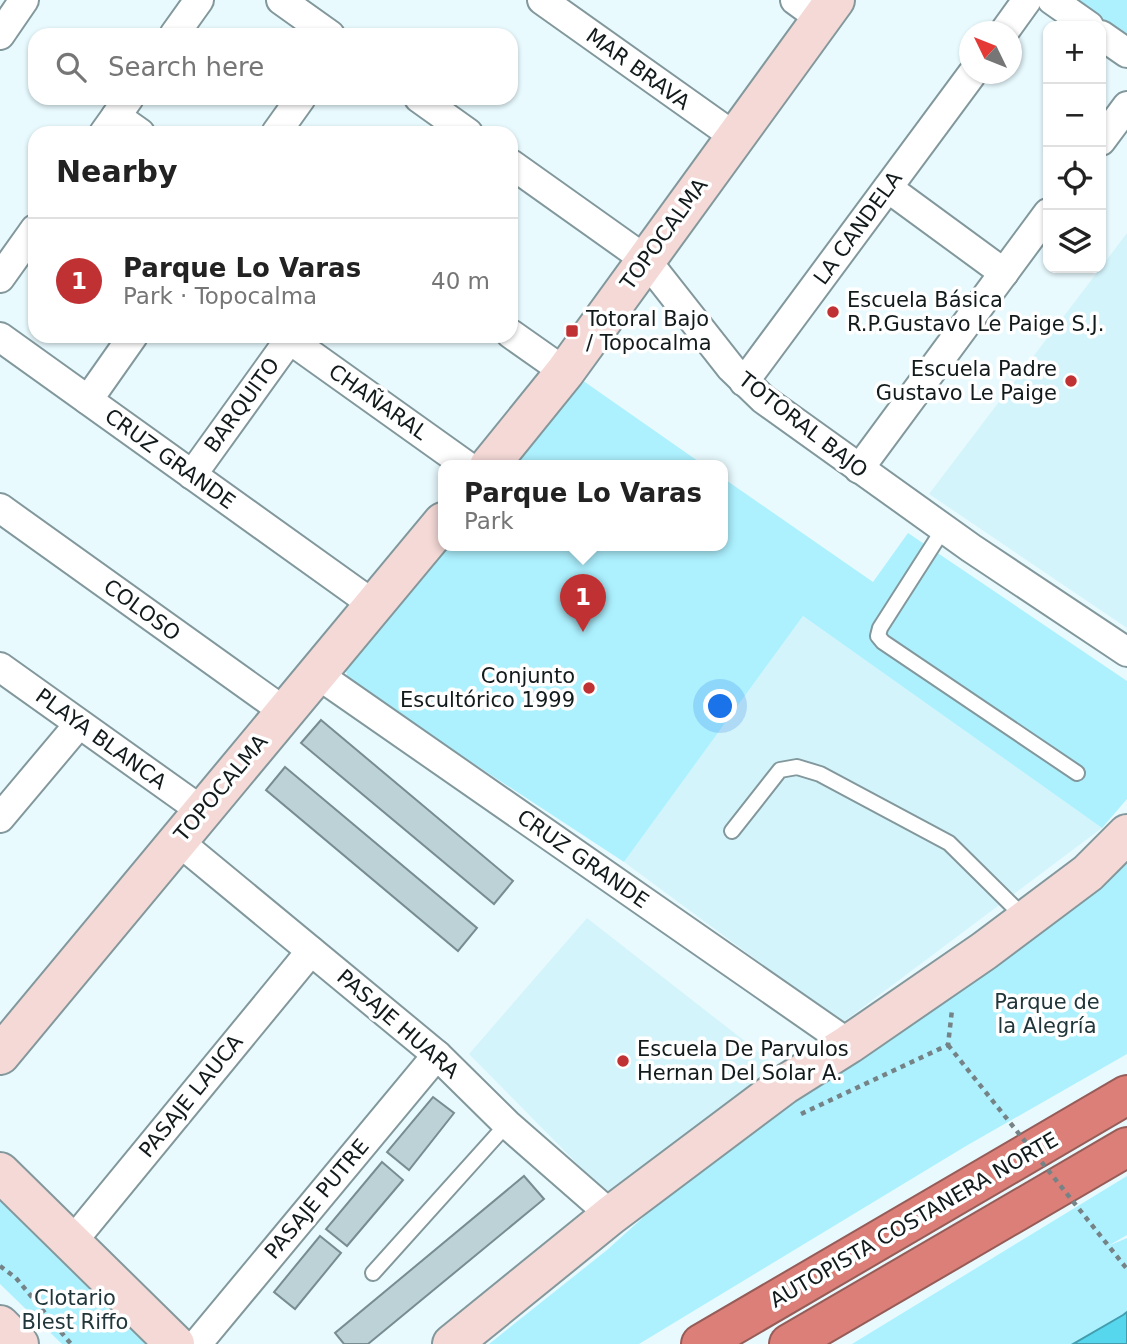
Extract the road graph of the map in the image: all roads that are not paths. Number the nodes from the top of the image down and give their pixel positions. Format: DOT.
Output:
graph roads {
  1 [pos="24,0"];
  2 [pos="199,0"];
  3 [pos="281,0"];
  4 [pos="542,0"];
  5 [pos="1027,0"];
  6 [pos="1052,0"];
  7 [pos="817,6"];
  8 [pos="1011,21"];
  9 [pos="1082,21"];
  10 [pos="179,28"];
  11 [pos="320,28"];
  12 [pos="0,34"];
  13 [pos="1106,38"];
  14 [pos="1127,53"];
  15 [pos="965,84"];
  16 [pos="296,105"];
  17 [pos="426,105"];
  18 [pos="1127,106"];
  19 [pos="281,126"];
  20 [pos="449,126"];
  21 [pos="1106,134"];
  22 [pos="735,137"];
  23 [pos="518,169"];
  24 [pos="888,188"];
  25 [pos="1043,219"];
  26 [pos="28,239"];
  27 [pos="646,260"];
  28 [pos="1004,273"];
  29 [pos="0,278"];
  30 [pos="0,337"];
  31 [pos="518,339"];
  32 [pos="128,343"];
  33 [pos="286,343"];
  34 [pos="297,343"];
  35 [pos="565,372"];
  36 [pos="744,382"];
  37 [pos="88,400"];
  38 [pos="459,460"];
  39 [pos="494,460"];
  40 [pos="859,469"];
  41 [pos="192,475"];
  42 [pos="0,508"];
  43 [pos="438,528"];
  44 [pos="944,528"];
  45 [pos="374,605"];
  46 [pos="1127,652"];
  47 [pos="0,667"];
  48 [pos="317,674"];
  49 [pos="285,712"];
  50 [pos="79,723"];
  51 [pos="1077,773"];
  52 [pos="202,811"];
  53 [pos="0,818"];
  54 [pos="732,831"];
  55 [pos="1127,834"];
  56 [pos="178,841"];
  57 [pos="1025,918"];
  58 [pos="311,950"];
  59 [pos="849,1044"];
  60 [pos="0,1055"];
  61 [pos="437,1055"];
  62 [pos="1127,1095"];
  63 [pos="507,1124"];
  64 [pos="1127,1147"];
  65 [pos="0,1172"];
  66 [pos="611,1215"];
  67 [pos="72,1242"];
  68 [pos="373,1273"];
  69 [pos="0,1325"];
  70 [pos="19,1344"];
  71 [pos="175,1344"];
  72 [pos="197,1344"];
  73 [pos="452,1344"];
  74 [pos="701,1344"];
  75 [pos="789,1344"];
  1 -- 12 [label="street"];
  2 -- 10 [label="street"];
  3 -- 11 [label="street"];
  4 -- 22 [label="street, MAR BRAVA"];
  5 -- 8 [label="street"];
  6 -- 9 [label="street"];
  7 -- 22 [label="street, TOPOCALMA"];
  13 -- 14 [label="street"];
  15 -- 24 [label="street, LA CANDELA"];
  16 -- 19 [label="street"];
  17 -- 20 [label="street"];
  18 -- 21 [label="street"];
  22 -- 27 [label="street, TOPOCALMA"];
  23 -- 27 [label="street, TOTORAL BAJO"];
  24 -- 28 [label="street"];
  24 -- 36 [label="street, LA CANDELA"];
  25 -- 28 [label="street"];
  26 -- 29 [label="street"];
  27 -- 35 [label="street, TOPOCALMA"];
  27 -- 36 [label="street, TOTORAL BAJO"];
  28 -- 40 [label="street"];
  30 -- 37 [label="street, CRUZ GRANDE"];
  31 -- 35 [label="street"];
  32 -- 37 [label="street"];
  33 -- 41 [label="street, BARQUITO"];
  34 -- 38 [label="street, CHAÑARAL"];
  35 -- 39 [label="street, TOPOCALMA"];
  36 -- 40 [label="street, TOTORAL BAJO"];
  37 -- 41 [label="street, CRUZ GRANDE"];
  40 -- 44 [label="street, TOTORAL BAJO"];
  41 -- 45 [label="street, CRUZ GRANDE"];
  42 -- 49 [label="street, COLOSO"];
  43 -- 45 [label="street, TOPOCALMA"];
  44 -- 46 [label="street, TOTORAL BAJO"];
  44 -- 51 [label="lane"];
  45 -- 48 [label="street, TOPOCALMA"];
  47 -- 50 [label="street, PLAYA BLANCA"];
  48 -- 49 [label="street, TOPOCALMA"];
  48 -- 59 [label="street, CRUZ GRANDE"];
  49 -- 52 [label="street, TOPOCALMA"];
  50 -- 52 [label="street, PLAYA BLANCA"];
  50 -- 53 [label="street"];
  52 -- 56 [label="street, TOPOCALMA"];
  54 -- 57 [label="lane"];
  55 -- 57 [label="street"];
  56 -- 58 [label="street, PASAJE HUARA"];
  56 -- 60 [label="street, TOPOCALMA"];
  57 -- 59 [label="street"];
  58 -- 61 [label="street, PASAJE HUARA"];
  58 -- 67 [label="street, PASAJE LAUCA"];
  59 -- 66 [label="street"];
  61 -- 63 [label="street, PASAJE HUARA"];
  61 -- 72 [label="street, PASAJE PUTRE"];
  62 -- 74 [label="highway, AUTOPISTA COSTANERA NORTE"];
  63 -- 66 [label="street, PASAJE HUARA"];
  63 -- 68 [label="lane"];
  64 -- 75 [label="highway, AUTOPISTA COSTANERA NORTE"];
  65 -- 67 [label="street"];
  66 -- 73 [label="street"];
  67 -- 71 [label="street"];
  69 -- 70 [label="street"];
}
